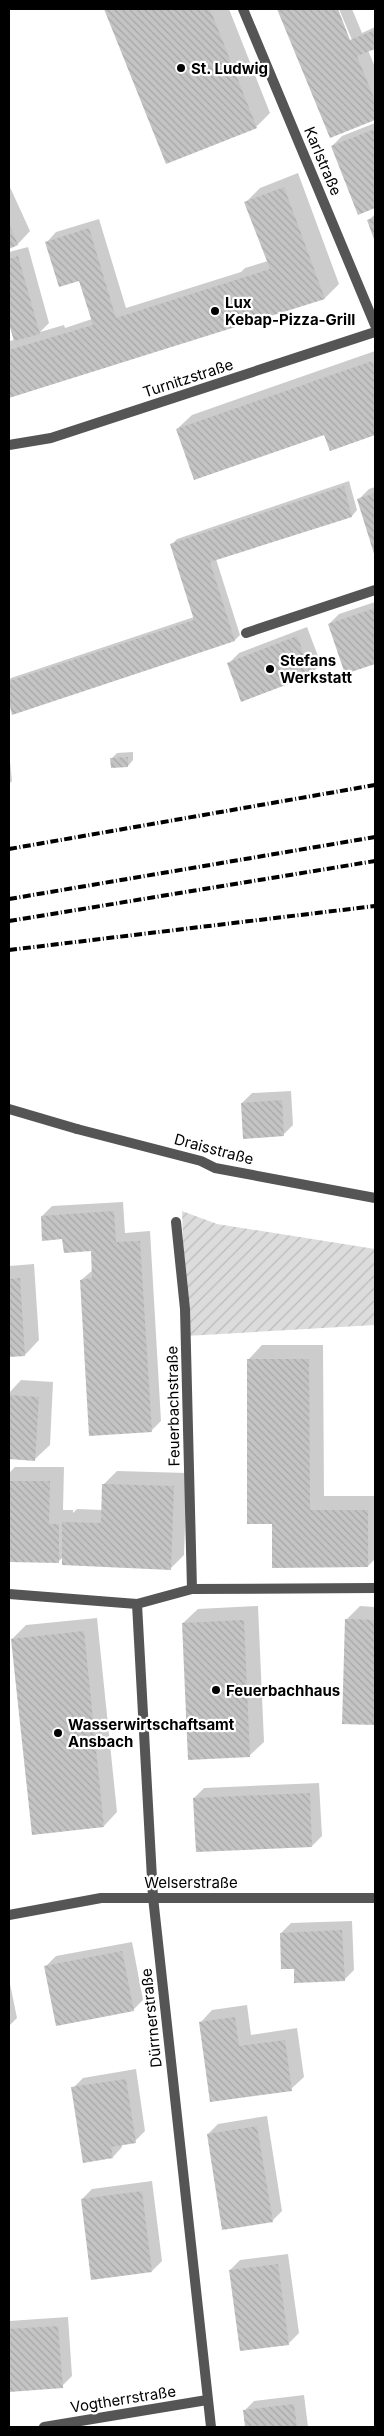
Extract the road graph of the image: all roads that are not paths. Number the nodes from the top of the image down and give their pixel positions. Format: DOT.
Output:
graph roads {
  1 [pos="243,9"];
  2 [pos="375,325"];
  3 [pos="375,332"];
  4 [pos="9,445"];
  5 [pos="375,590"];
  6 [pos="246,633"];
  7 [pos="9,1109"];
  8 [pos="375,1198"];
  9 [pos="176,1222"];
  10 [pos="375,1588"];
  11 [pos="192,1590"];
  12 [pos="9,1594"];
  13 [pos="137,1604"];
  14 [pos="153,1897"];
  15 [pos="375,1898"];
  16 [pos="9,1915"];
  17 [pos="208,2400"];
  18 [pos="44,2427"];
  19 [pos="212,2427"];
  1 -- 2 [label="street, Karlstraße"];
  3 -- 4 [label="street, Turnitzstraße"];
  5 -- 6 [label="street"];
  7 -- 8 [label="street, Draisstraße"];
  9 -- 11 [label="street, Feuerbachstraße"];
  10 -- 11 [label="street"];
  11 -- 13 [label="street"];
  12 -- 13 [label="street"];
  13 -- 14 [label="street, Dürrnerstraße"];
  14 -- 15 [label="street, Welserstraße"];
  14 -- 16 [label="street, Welserstraße"];
  14 -- 17 [label="street, Dürrnerstraße"];
  17 -- 18 [label="street, Vogtherrstraße"];
  17 -- 19 [label="street, Dürrnerstraße"];
}
